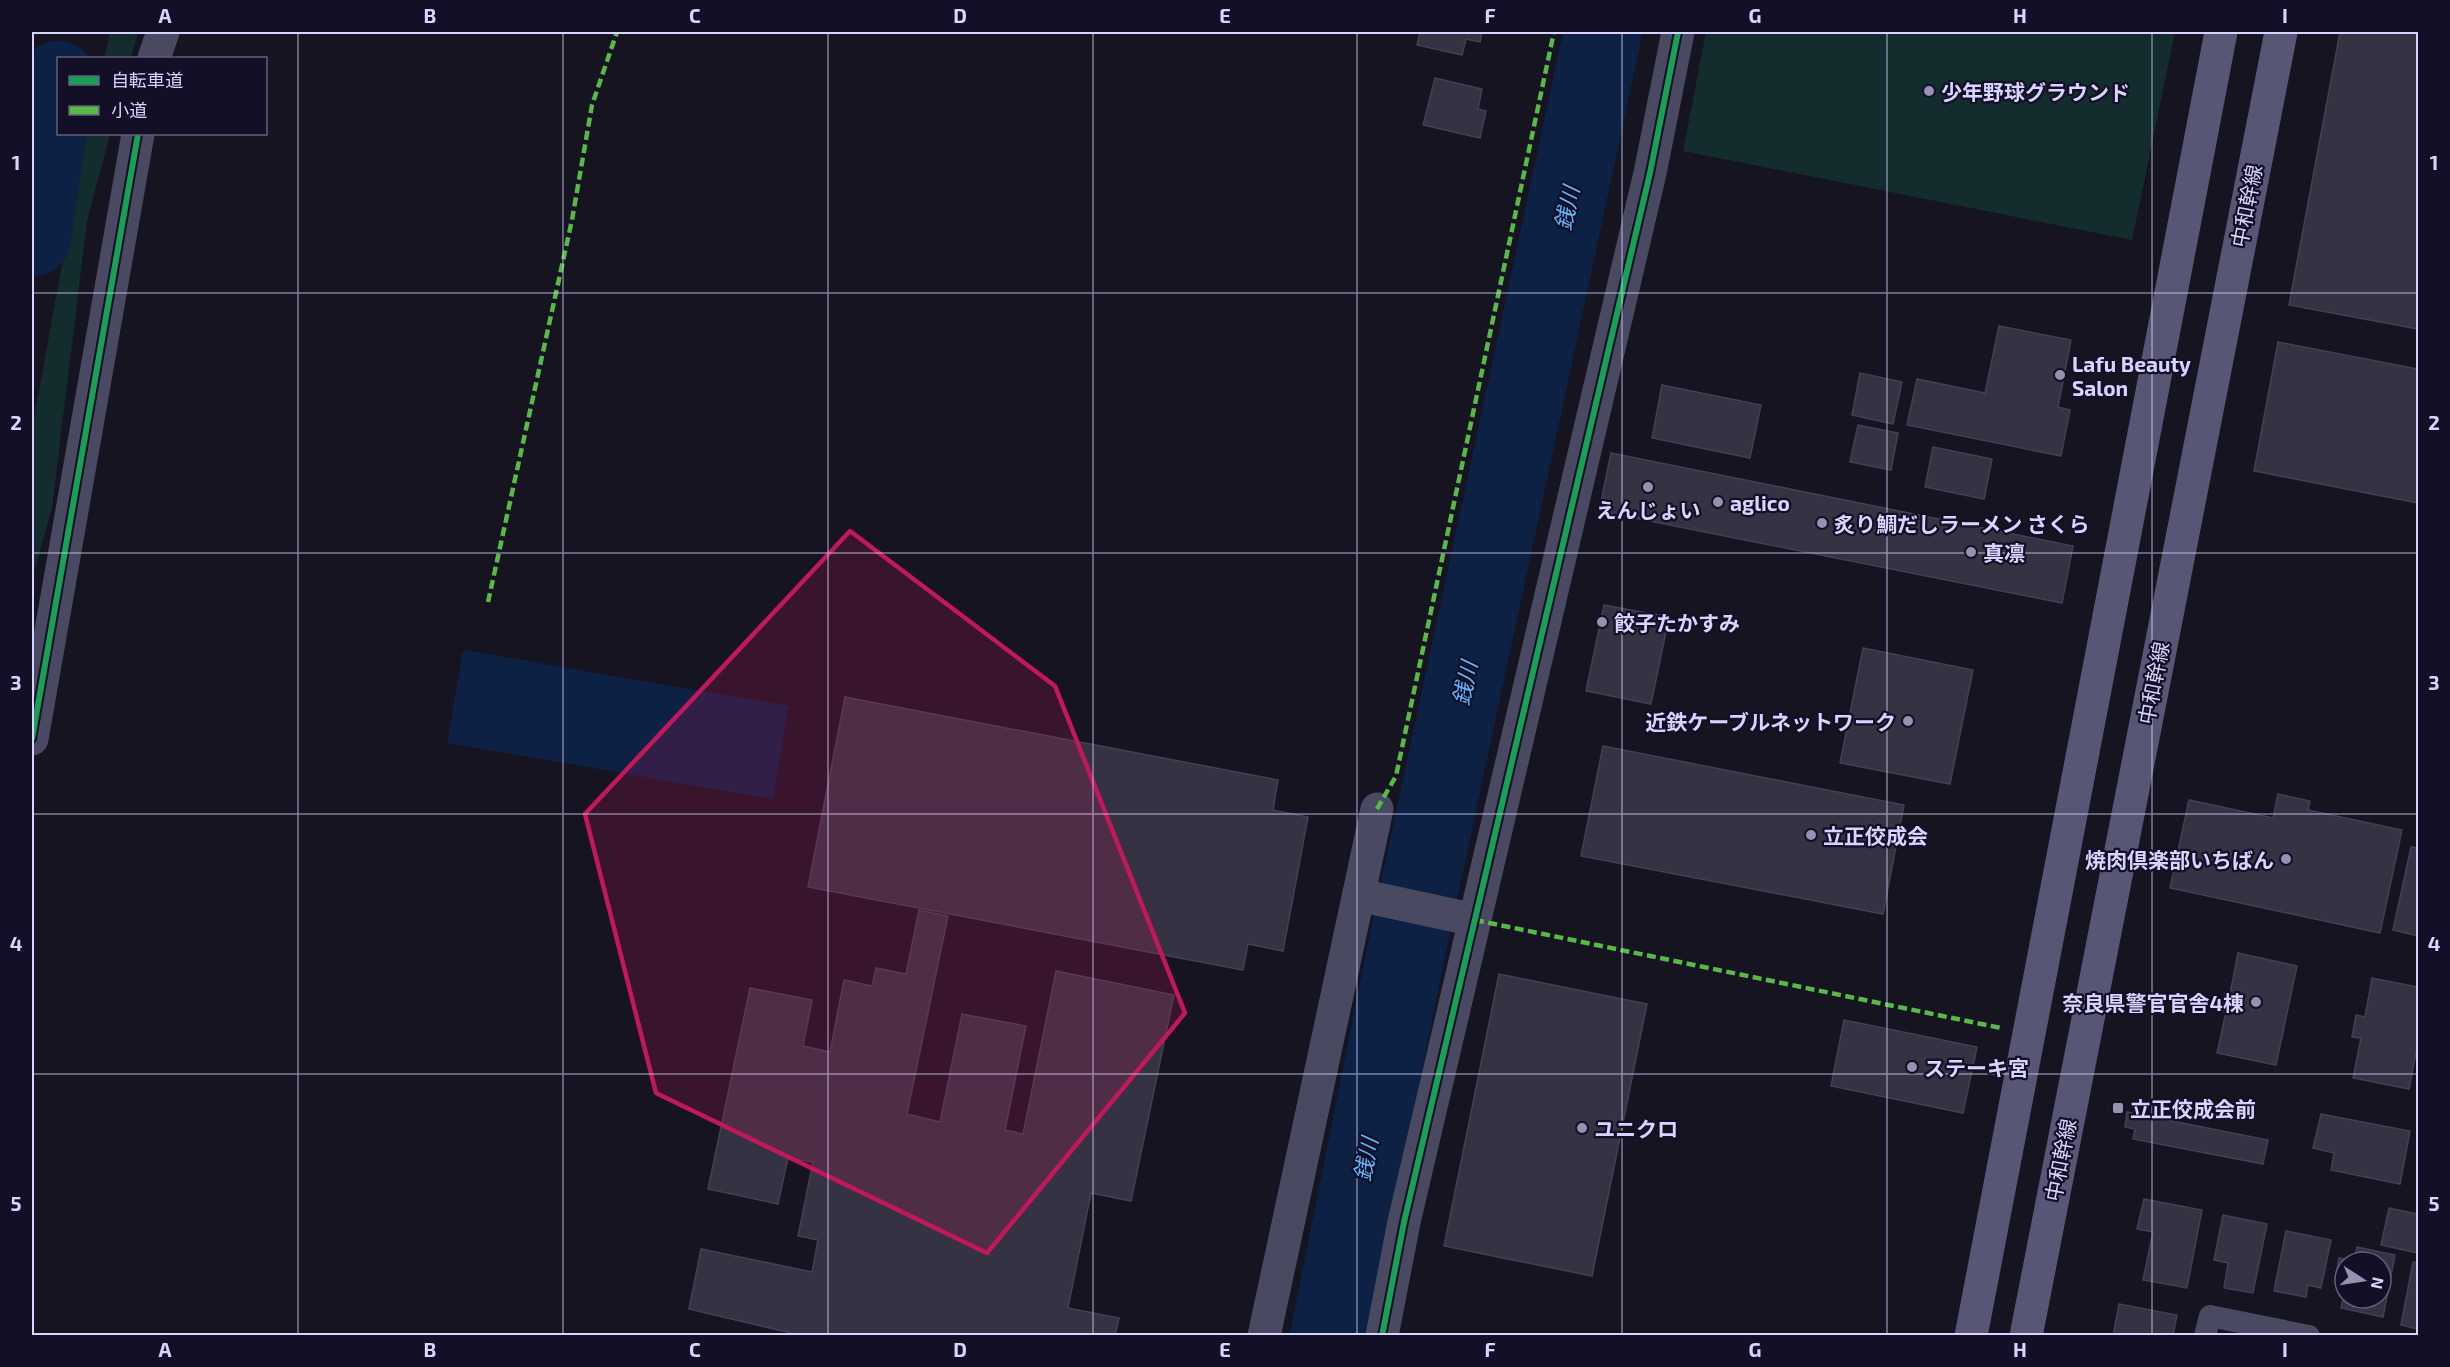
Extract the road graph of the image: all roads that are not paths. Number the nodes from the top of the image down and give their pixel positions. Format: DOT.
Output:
graph roads {
  1 [pos="163,32"];
  2 [pos="1678,32"];
  3 [pos="2221,32"];
  4 [pos="2280,32"];
  5 [pos="154,57"];
  6 [pos="138,135"];
  7 [pos="39,653"];
  8 [pos="32,739"];
  9 [pos="1377,809"];
  10 [pos="1370,897"];
  11 [pos="1464,918"];
  12 [pos="1264,1335"];
  13 [pos="1382,1335"];
  14 [pos="1971,1335"];
  15 [pos="2026,1335"];
  16 [pos="2205,1335"];
  17 [pos="2309,1335"];
  1 -- 5 [label="street"];
  2 -- 11 [label="street"];
  3 -- 14 [label="main road"];
  4 -- 15 [label="main road, 中和幹線"];
  6 -- 7 [label="street"];
  7 -- 8 [label="street"];
  9 -- 10 [label="street"];
  10 -- 11 [label="street"];
  10 -- 12 [label="street"];
  11 -- 13 [label="street"];
  16 -- 17 [label="lane"];
}
